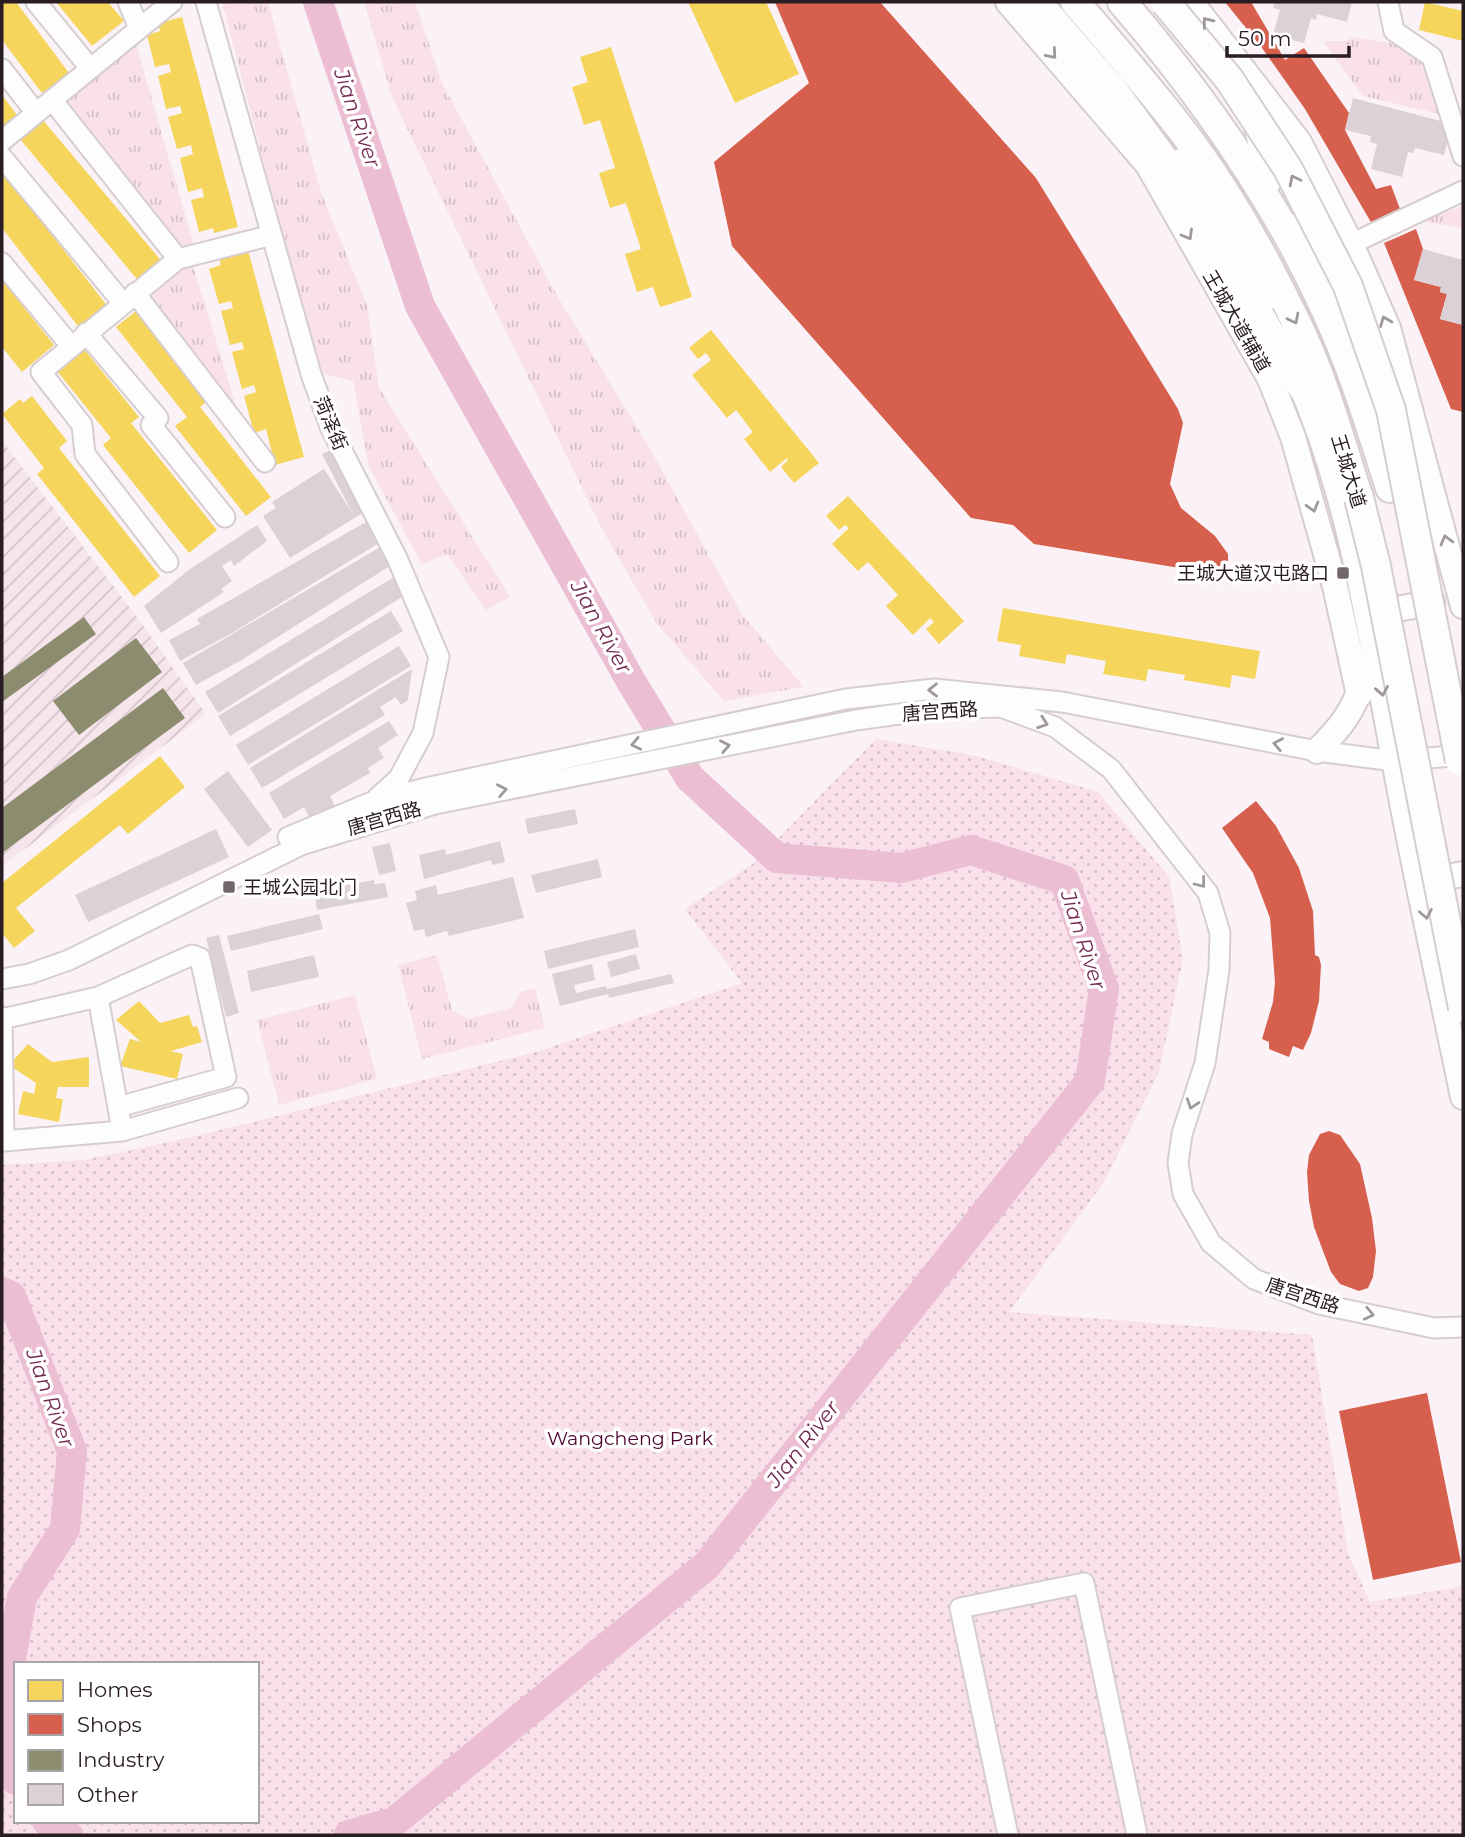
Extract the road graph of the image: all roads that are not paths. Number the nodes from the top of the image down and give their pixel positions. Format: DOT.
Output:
graph roads {
  1 [pos="36,2"];
  2 [pos="128,2"];
  3 [pos="172,2"];
  4 [pos="206,2"];
  5 [pos="1008,2"];
  6 [pos="1037,2"];
  7 [pos="1049,2"];
  8 [pos="1075,2"];
  9 [pos="1122,2"];
  10 [pos="1138,2"];
  11 [pos="1165,2"];
  12 [pos="1191,2"];
  13 [pos="1388,2"];
  14 [pos="139,28"];
  15 [pos="1243,66"];
  16 [pos="90,68"];
  17 [pos="2,69"];
  18 [pos="51,100"];
  19 [pos="36,113"];
  20 [pos="2,141"];
  21 [pos="1463,156"];
  22 [pos="2,157"];
  23 [pos="1269,181"];
  24 [pos="1463,191"];
  25 [pos="272,235"];
  26 [pos="1351,244"];
  27 [pos="178,259"];
  28 [pos="2,263"];
  29 [pos="129,298"];
  30 [pos="86,333"];
  31 [pos="71,346"];
  32 [pos="1302,387"];
  33 [pos="1293,437"];
  34 [pos="265,462"];
  35 [pos="1344,508"];
  36 [pos="225,517"];
  37 [pos="168,562"];
  38 [pos="1463,601"];
  39 [pos="1432,602"];
  40 [pos="1369,614"];
  41 [pos="1359,695"];
  42 [pos="1463,731"];
  43 [pos="1317,751"];
  44 [pos="1394,761"];
  45 [pos="1462,763"];
  46 [pos="432,795"];
  47 [pos="375,811"];
  48 [pos="1463,874"];
  49 [pos="1420,882"];
  50 [pos="2,968"];
  51 [pos="2,979"];
  52 [pos="98,997"];
  53 [pos="1463,1008"];
  54 [pos="2,1018"];
  55 [pos="2,1064"];
  56 [pos="1463,1097"];
  57 [pos="238,1098"];
  58 [pos="118,1107"];
  59 [pos="122,1131"];
  60 [pos="1463,1327"];
  61 [pos="1009,1835"];
  62 [pos="1138,1835"];
  1 -- 16 [label="street"];
  2 -- 14 [label="street"];
  3 -- 14 [label="street"];
  4 -- 25 [label="street, 菏泽街"];
  5 -- 33 [label="main road, 王城大道辅道, one-way"];
  6 -- 32 [label="highway"];
  7 -- 32 [label="main road"];
  8 -- 53 [label="highway, 王城大道, one-way, bridge"];
  9 -- 45 [label="highway, 王城大道, bridge"];
  10 -- 23 [label="main road"];
  45 -- 11 [label="highway, one-way, bridge"];
  15 -- 12 [label="main road, one-way"];
  13 -- 21 [label="street"];
  14 -- 16 [label="street"];
  15 -- 23 [label="main road"];
  15 -- 26 [label="main road"];
  16 -- 18 [label="street"];
  17 -- 19 [label="street"];
  18 -- 19 [label="street"];
  18 -- 27 [label="street"];
  19 -- 20 [label="street"];
  22 -- 29 [label="street"];
  23 -- 39 [label="main road"];
  24 -- 26 [label="street"];
  25 -- 27 [label="street"];
  25 -- 47 [label="street, 菏泽街"];
  38 -- 26 [label="main road, one-way"];
  27 -- 29 [label="street"];
  28 -- 31 [label="street"];
  29 -- 30 [label="street"];
  29 -- 34 [label="street"];
  30 -- 31 [label="street"];
  30 -- 36 [label="street"];
  31 -- 37 [label="street"];
  32 -- 35 [label="main road"];
  33 -- 35 [label="main road"];
  33 -- 41 [label="main road, 王城大道辅道, one-way"];
  35 -- 40 [label="main road"];
  39 -- 40 [label="main road"];
  39 -- 42 [label="main road"];
  40 -- 41 [label="main road"];
  40 -- 44 [label="main road, one-way"];
  41 -- 43 [label="main road"];
  43 -- 44 [label="street, 唐宫西路"];
  43 -- 46 [label="street, 唐宫西路, one-way"];
  44 -- 45 [label="street"];
  44 -- 49 [label="main road"];
  46 -- 47 [label="street, 唐宫西路"];
  46 -- 60 [label="street, 唐宫西路, one-way"];
  47 -- 50 [label="street, 唐宫西路"];
  47 -- 51 [label="street, 唐宫西路"];
  48 -- 49 [label="main road"];
  49 -- 56 [label="main road, one-way"];
  52 -- 54 [label="street"];
  52 -- 58 [label="street"];
  52 -- 58 [label="street"];
  54 -- 55 [label="street"];
  55 -- 59 [label="street"];
  57 -- 59 [label="street"];
  58 -- 59 [label="street"];
  61 -- 62 [label="street"];
}
